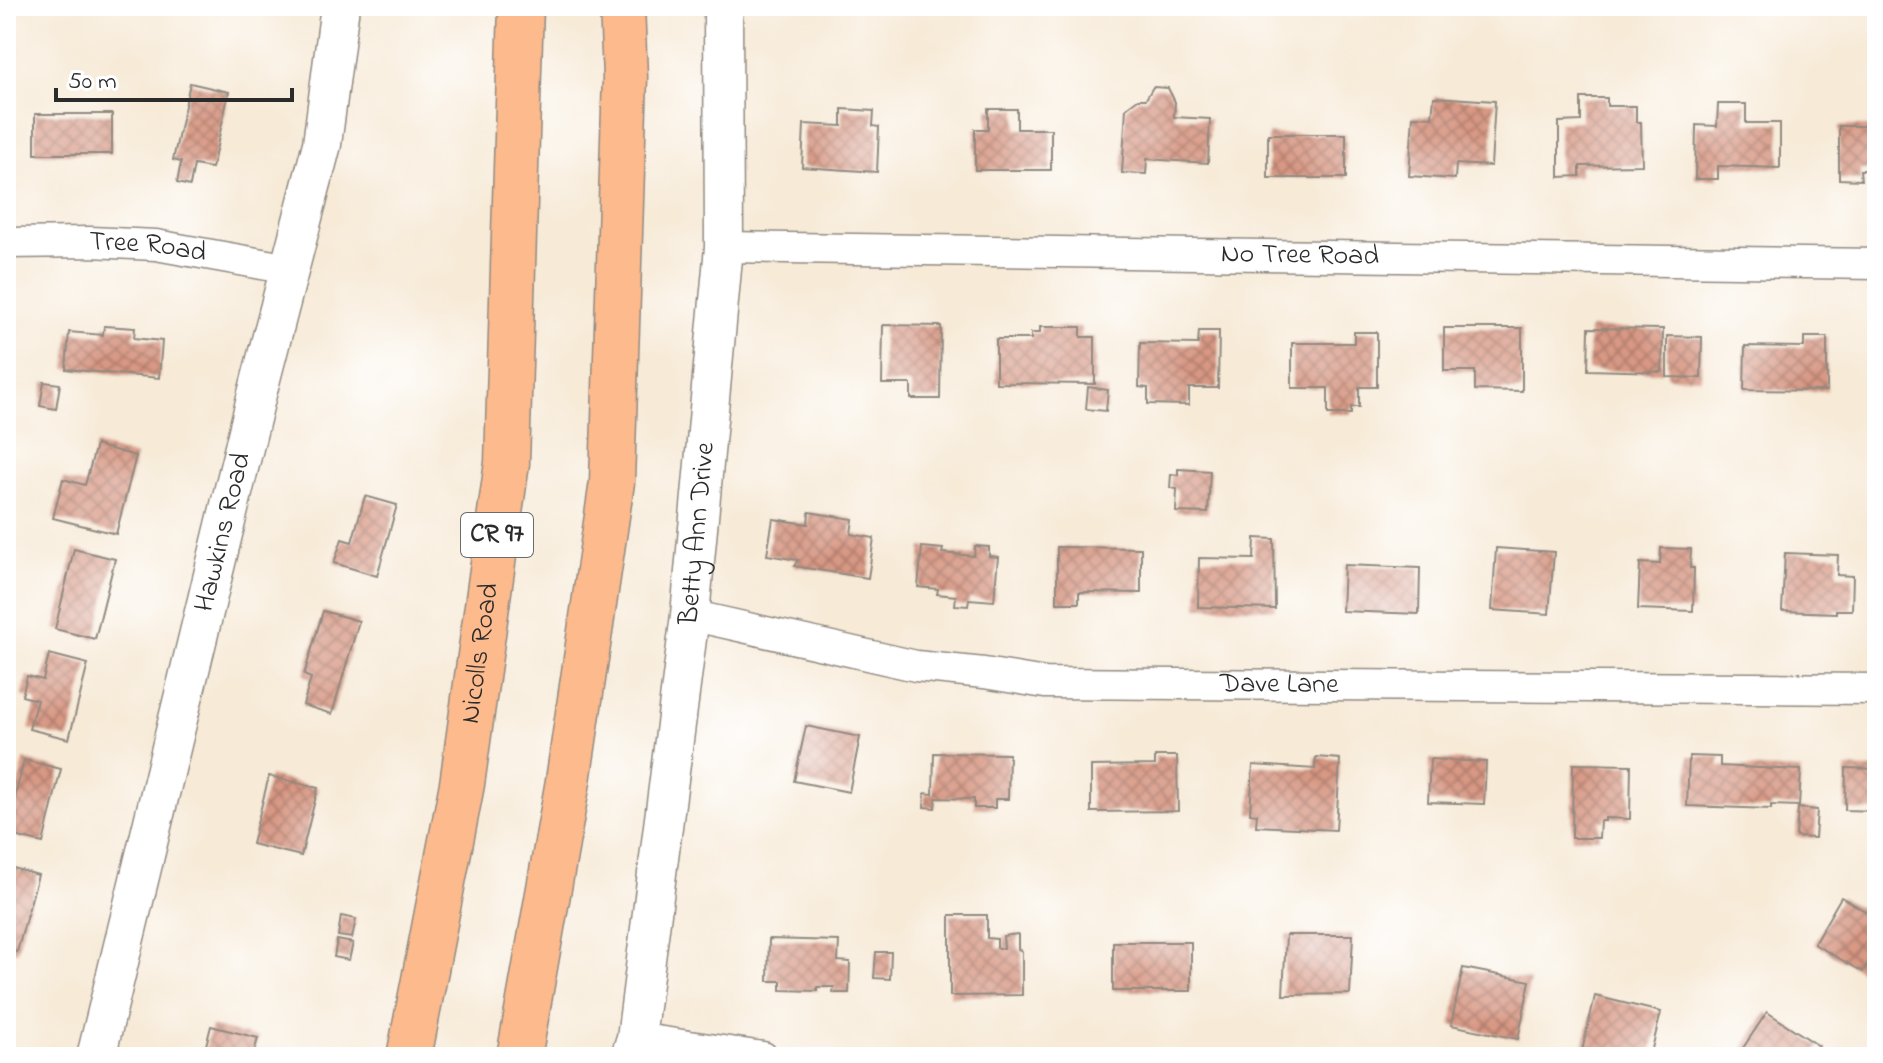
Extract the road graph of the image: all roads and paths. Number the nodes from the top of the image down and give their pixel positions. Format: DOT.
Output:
graph roads {
  1 [pos="340,6"];
  2 [pos="521,6"];
  3 [pos="622,6"];
  4 [pos="723,6"];
  5 [pos="6,243"];
  6 [pos="724,247"];
  7 [pos="1877,264"];
  8 [pos="290,269"];
  9 [pos="690,615"];
  10 [pos="1877,689"];
  11 [pos="633,1047"];
  12 [pos="96,1057"];
  13 [pos="409,1057"];
  14 [pos="519,1057"];
  15 [pos="763,1057"];
  1 -- 8 [label="street, Hawkins Road"];
  2 -- 13 [label="highway, Nicolls Road / CR 97"];
  3 -- 14 [label="highway"];
  4 -- 6 [label="street, Betty Ann Drive"];
  5 -- 8 [label="street, Tree Road"];
  6 -- 7 [label="street, No Tree Road"];
  6 -- 9 [label="street, Betty Ann Drive"];
  8 -- 12 [label="street, Hawkins Road"];
  9 -- 10 [label="street, Dave Lane"];
  9 -- 11 [label="street, Betty Ann Drive"];
  11 -- 15 [label="street"];
}
